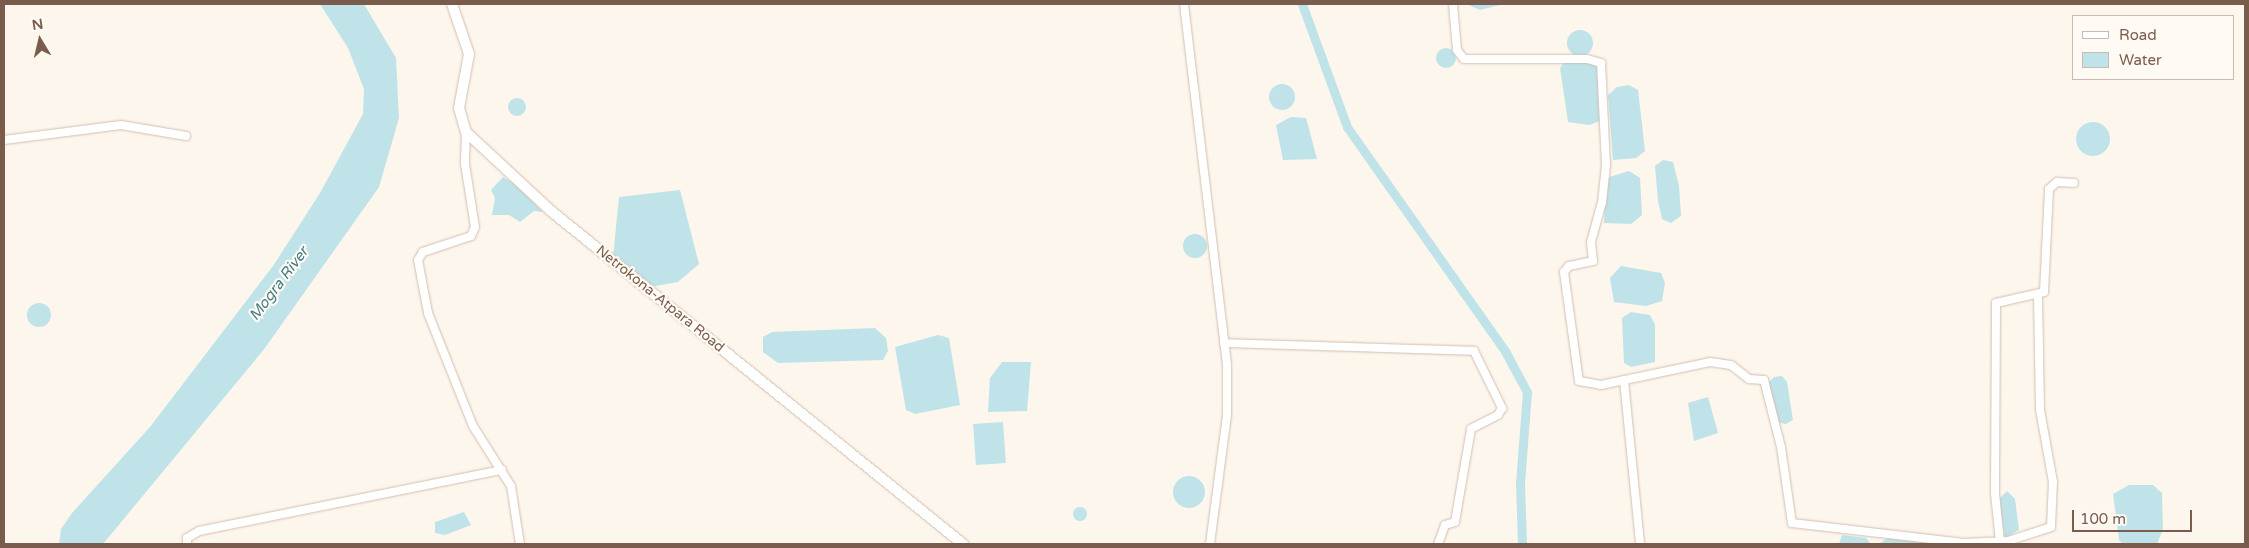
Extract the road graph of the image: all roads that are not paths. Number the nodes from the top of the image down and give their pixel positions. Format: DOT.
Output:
graph roads {
  1 [pos="452,4"];
  2 [pos="1184,4"];
  3 [pos="1453,4"];
  4 [pos="466,132"];
  5 [pos="186,136"];
  6 [pos="4,140"];
  7 [pos="2074,183"];
  8 [pos="2038,297"];
  9 [pos="1224,343"];
  10 [pos="1624,380"];
  11 [pos="502,470"];
  12 [pos="2000,542"];
  13 [pos="187,544"];
  14 [pos="520,544"];
  15 [pos="963,544"];
  16 [pos="1210,544"];
  17 [pos="1438,544"];
  18 [pos="1640,544"];
  1 -- 4 [label="street"];
  2 -- 9 [label="street"];
  3 -- 10 [label="street"];
  4 -- 11 [label="street"];
  4 -- 15 [label="street, Netrokona-Atpara Road"];
  5 -- 6 [label="street"];
  7 -- 8 [label="street"];
  8 -- 12 [label="street"];
  8 -- 12 [label="street"];
  9 -- 16 [label="street"];
  9 -- 17 [label="street"];
  10 -- 12 [label="street"];
  10 -- 18 [label="street"];
  11 -- 13 [label="street"];
  11 -- 14 [label="street"];
}
